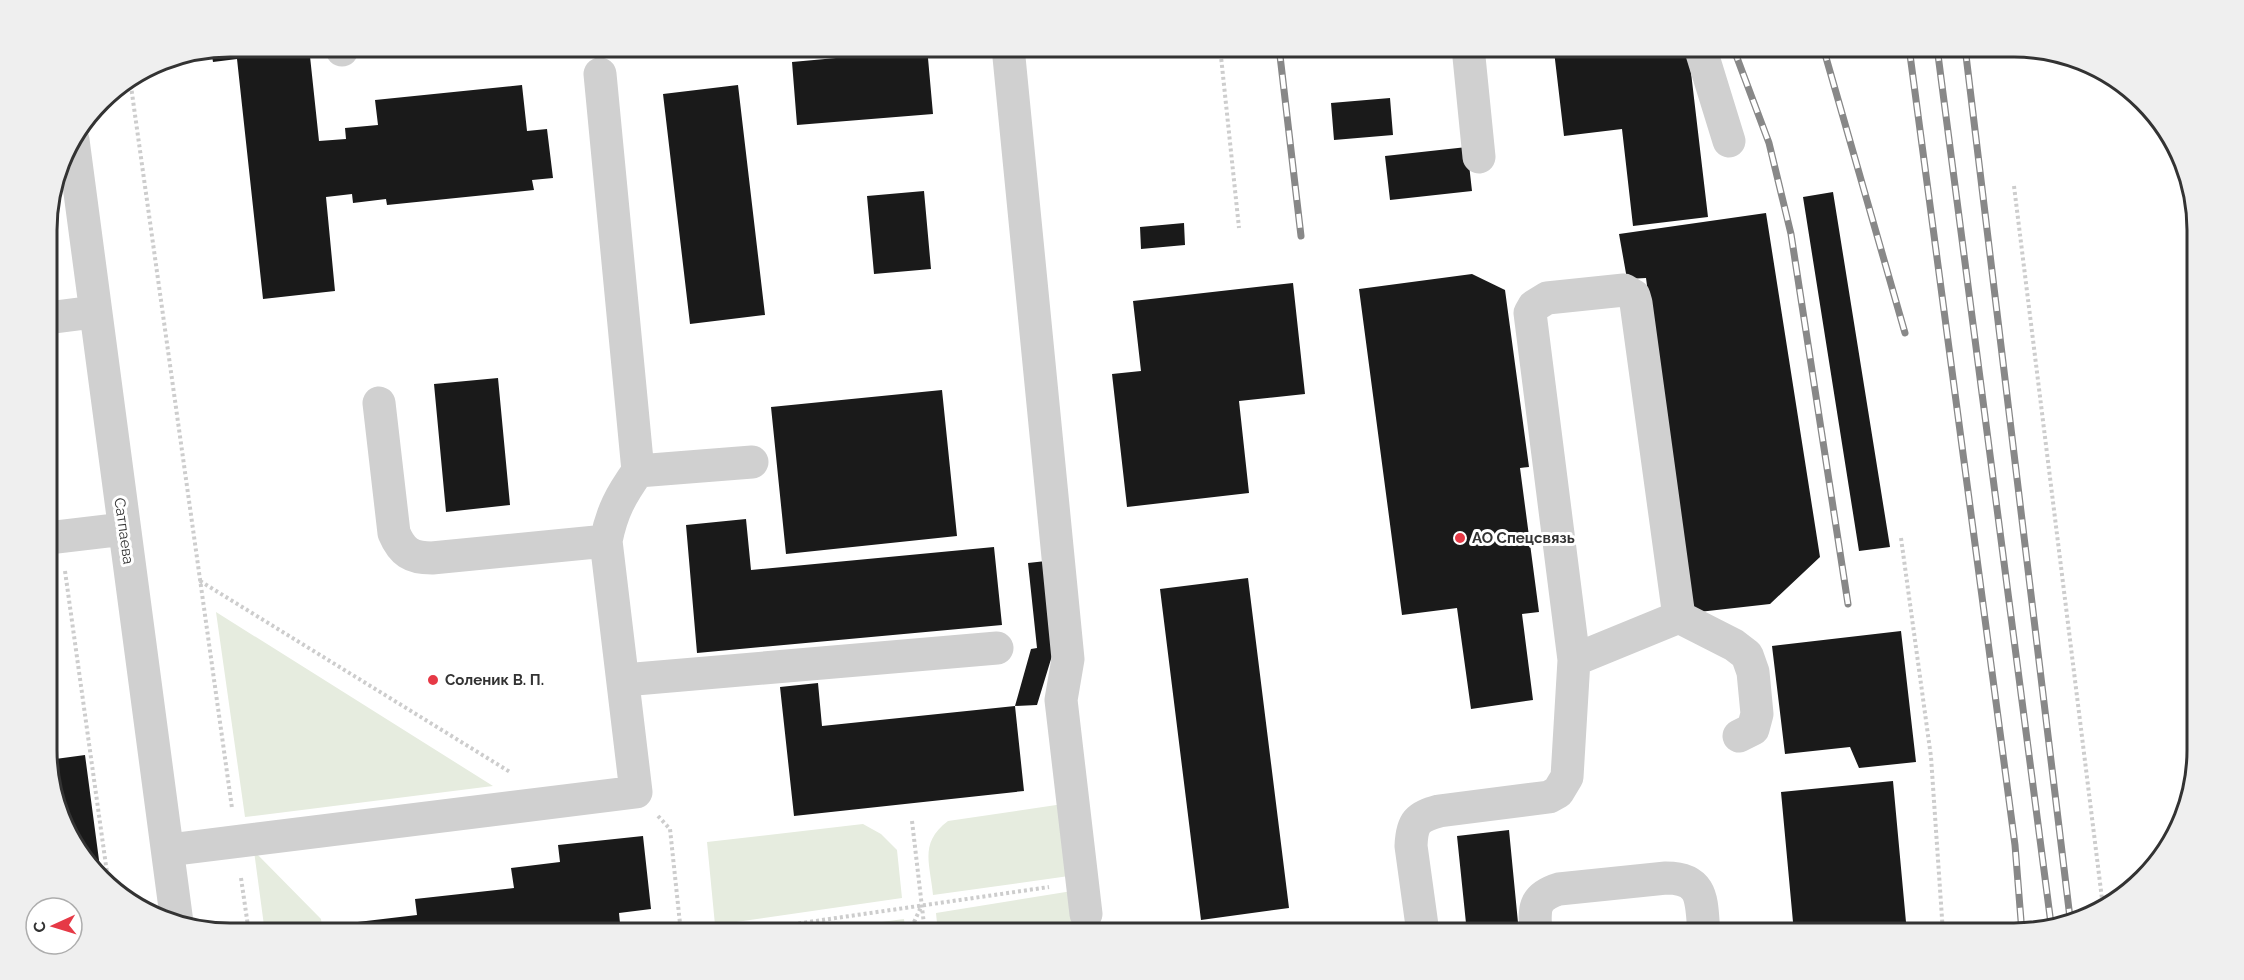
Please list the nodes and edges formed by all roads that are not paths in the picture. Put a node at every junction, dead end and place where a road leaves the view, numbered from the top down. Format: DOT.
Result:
graph roads {
  1 [pos="1009,57"];
  2 [pos="1469,57"];
  3 [pos="1703,57"];
  4 [pos="600,74"];
  5 [pos="1729,141"];
  6 [pos="75,155"];
  7 [pos="1479,157"];
  8 [pos="94,312"];
  9 [pos="57,317"];
  10 [pos="379,403"];
  11 [pos="752,462"];
  12 [pos="638,471"];
  13 [pos="124,529"];
  14 [pos="57,537"];
  15 [pos="606,541"];
  16 [pos="1679,616"];
  17 [pos="997,648"];
  18 [pos="1574,660"];
  19 [pos="624,680"];
  20 [pos="1739,736"];
  21 [pos="169,850"];
  22 [pos="176,914"];
  23 [pos="1086,914"];
  24 [pos="1422,923"];
  25 [pos="1536,923"];
  26 [pos="1703,923"];
  1 -- 23 [label="street"];
  2 -- 7 [label="street"];
  3 -- 5 [label="street"];
  4 -- 12 [label="street"];
  6 -- 8 [label="street, Сатпаева"];
  8 -- 9 [label="street"];
  8 -- 13 [label="street, Сатпаева"];
  10 -- 15 [label="street"];
  11 -- 12 [label="street"];
  12 -- 15 [label="street"];
  13 -- 14 [label="street"];
  13 -- 21 [label="street, Сатпаева"];
  15 -- 19 [label="street"];
  16 -- 18 [label="street"];
  16 -- 18 [label="street"];
  16 -- 20 [label="street"];
  17 -- 19 [label="street"];
  18 -- 24 [label="street"];
  19 -- 21 [label="street"];
  21 -- 22 [label="street, Сатпаева"];
  25 -- 26 [label="street"];
}
